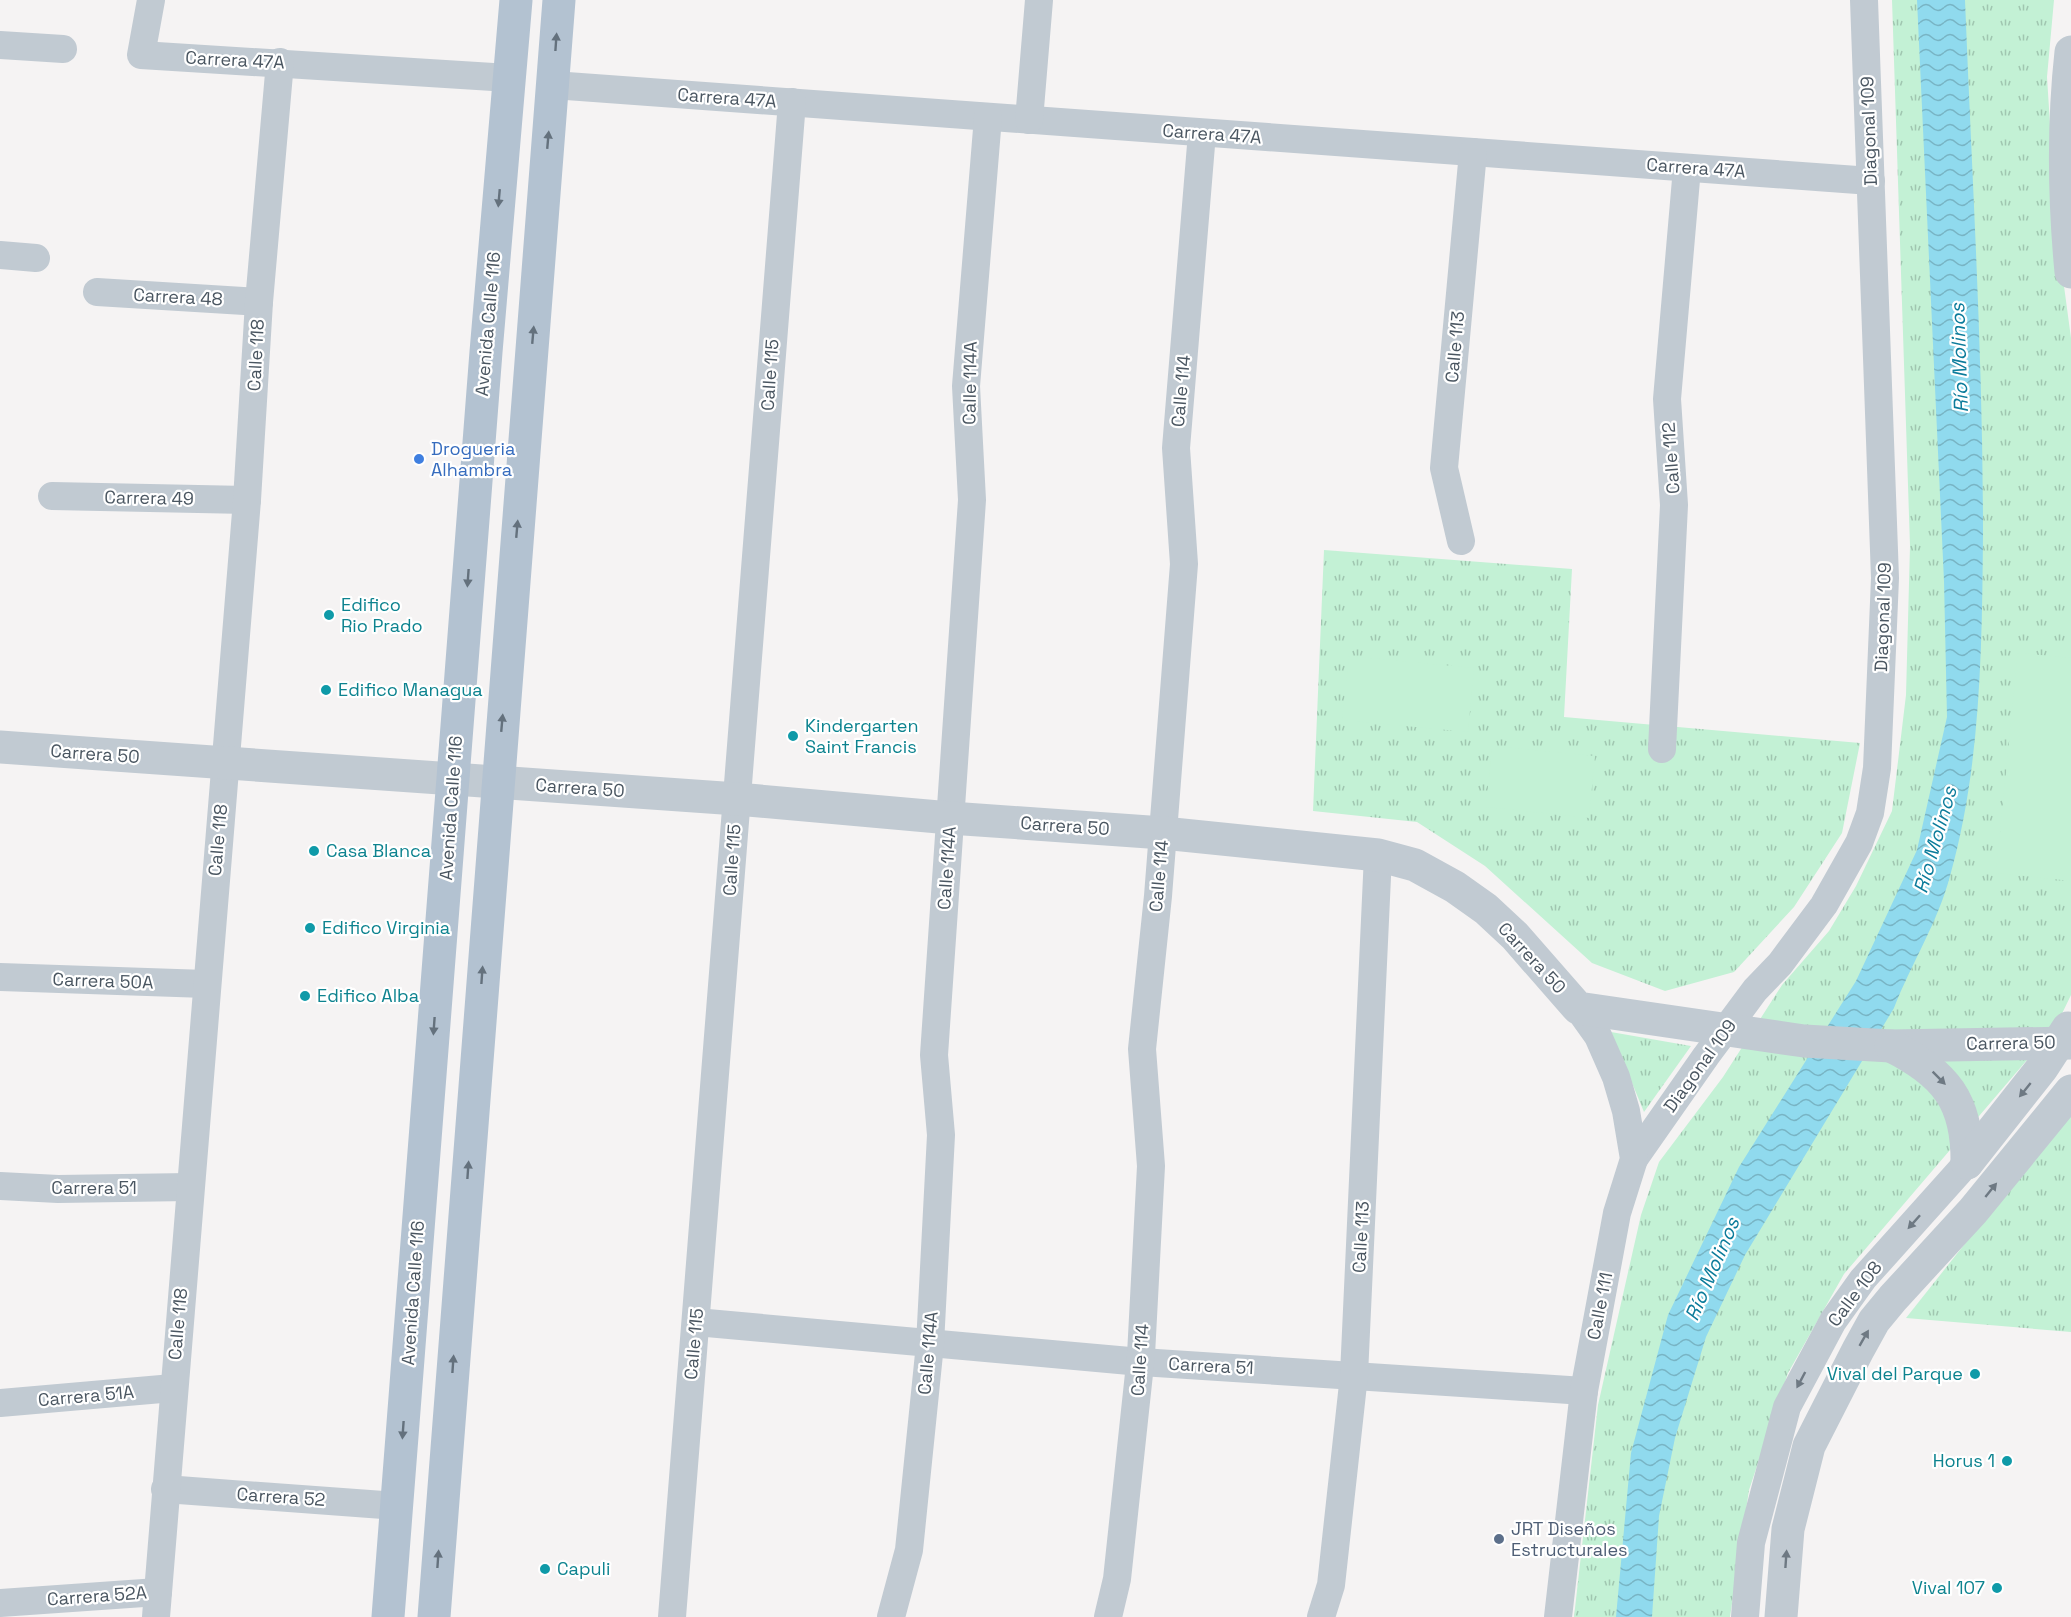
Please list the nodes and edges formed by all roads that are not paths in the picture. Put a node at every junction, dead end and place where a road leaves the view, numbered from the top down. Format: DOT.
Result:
graph roads {
  1 [pos="151,0"];
  2 [pos="516,0"];
  3 [pos="559,0"];
  4 [pos="1039,0"];
  5 [pos="1864,0"];
  6 [pos="0,45"];
  7 [pos="63,49"];
  8 [pos="2071,57"];
  9 [pos="280,62"];
  10 [pos="509,78"];
  11 [pos="553,85"];
  12 [pos="792,102"];
  13 [pos="988,117"];
  14 [pos="1029,120"];
  15 [pos="1202,133"];
  16 [pos="1473,152"];
  17 [pos="1687,168"];
  18 [pos="1871,181"];
  19 [pos="0,255"];
  20 [pos="36,258"];
  21 [pos="2071,272"];
  22 [pos="97,292"];
  23 [pos="259,302"];
  24 [pos="52,496"];
  25 [pos="247,500"];
  26 [pos="1461,541"];
  27 [pos="0,747"];
  28 [pos="1662,749"];
  29 [pos="225,763"];
  30 [pos="453,779"];
  31 [pos="497,782"];
  32 [pos="737,799"];
  33 [pos="950,818"];
  34 [pos="1163,833"];
  35 [pos="1378,855"];
  36 [pos="0,977"];
  37 [pos="206,984"];
  38 [pos="1578,1008"];
  39 [pos="1726,1029"];
  40 [pos="2067,1036"];
  41 [pos="1884,1045"];
  42 [pos="2071,1091"];
  43 [pos="1634,1159"];
  44 [pos="1967,1163"];
  45 [pos="0,1186"];
  46 [pos="189,1187"];
  47 [pos="696,1322"];
  48 [pos="930,1344"];
  49 [pos="1141,1362"];
  50 [pos="1354,1375"];
  51 [pos="173,1388"];
  52 [pos="1584,1391"];
  53 [pos="0,1404"];
  54 [pos="165,1489"];
  55 [pos="397,1506"];
  56 [pos="0,1603"];
  57 [pos="157,1605"];
  58 [pos="388,1617"];
  59 [pos="434,1617"];
  60 [pos="672,1617"];
  61 [pos="891,1617"];
  62 [pos="1108,1617"];
  63 [pos="1321,1617"];
  64 [pos="1558,1617"];
  65 [pos="1745,1617"];
  66 [pos="1782,1617"];
  1 -- 9 [label="street, Carrera 47A"];
  2 -- 10 [label="main road, Avenida Calle 116"];
  11 -- 3 [label="main road, one-way"];
  4 -- 14 [label="street"];
  5 -- 18 [label="street, Diagonal 109"];
  6 -- 7 [label="street"];
  8 -- 21 [label="street"];
  9 -- 10 [label="street, Carrera 47A"];
  9 -- 23 [label="street, Calle 118"];
  10 -- 30 [label="main road, Avenida Calle 116, one-way"];
  11 -- 12 [label="street, Carrera 47A"];
  31 -- 11 [label="main road, one-way"];
  12 -- 13 [label="street, Carrera 47A"];
  12 -- 32 [label="street, Calle 115"];
  13 -- 14 [label="street, Carrera 47A"];
  13 -- 33 [label="street, Calle 114A"];
  14 -- 15 [label="street, Carrera 47A"];
  15 -- 16 [label="street, Carrera 47A"];
  15 -- 34 [label="street, Calle 114"];
  16 -- 17 [label="street, Carrera 47A"];
  16 -- 26 [label="street, Calle 113"];
  17 -- 18 [label="street, Carrera 47A"];
  17 -- 28 [label="street, Calle 112"];
  18 -- 39 [label="street, Diagonal 109"];
  19 -- 20 [label="street"];
  22 -- 23 [label="street, Carrera 48"];
  23 -- 25 [label="street, Calle 118"];
  24 -- 25 [label="street, Carrera 49"];
  25 -- 29 [label="street, Calle 118"];
  27 -- 29 [label="street, Carrera 50"];
  29 -- 30 [label="street, Carrera 50"];
  29 -- 37 [label="street, Calle 118"];
  30 -- 31 [label="street, Carrera 50"];
  30 -- 55 [label="main road, Avenida Calle 116, one-way"];
  31 -- 32 [label="street, Carrera 50"];
  59 -- 31 [label="main road, one-way"];
  32 -- 33 [label="street, Carrera 50"];
  32 -- 47 [label="street, Calle 115"];
  33 -- 34 [label="street, Carrera 50"];
  33 -- 48 [label="street, Calle 114A"];
  34 -- 35 [label="street, Carrera 50"];
  34 -- 49 [label="street, Calle 114"];
  35 -- 38 [label="street, Carrera 50"];
  35 -- 50 [label="street, Calle 113"];
  36 -- 37 [label="street, Carrera 50A"];
  37 -- 46 [label="street, Calle 118"];
  38 -- 39 [label="street, Carrera 50"];
  38 -- 43 [label="street, Calle 111"];
  39 -- 41 [label="street, Carrera 50"];
  39 -- 43 [label="street, Diagonal 109"];
  40 -- 41 [label="street, Carrera 50"];
  40 -- 44 [label="street, Calle 108, one-way"];
  41 -- 44 [label="street, one-way"];
  66 -- 42 [label="street, Calle 108, one-way"];
  43 -- 52 [label="street, Calle 111"];
  44 -- 65 [label="street, Calle 108, one-way"];
  45 -- 46 [label="street, Carrera 51"];
  46 -- 51 [label="street, Calle 118"];
  47 -- 48 [label="street, Carrera 51"];
  47 -- 60 [label="street, Calle 115"];
  48 -- 49 [label="street, Carrera 51"];
  48 -- 61 [label="street, Calle 114A"];
  49 -- 50 [label="street, Carrera 51"];
  49 -- 62 [label="street, Calle 114"];
  50 -- 52 [label="street, Carrera 51"];
  50 -- 63 [label="street, Calle 113"];
  51 -- 53 [label="street, Carrera 51A"];
  51 -- 54 [label="street, Calle 118"];
  52 -- 64 [label="street, Calle 111"];
  54 -- 55 [label="street, Carrera 52"];
  54 -- 57 [label="street, Calle 118"];
  55 -- 58 [label="main road, Avenida Calle 116"];
  56 -- 57 [label="street, Carrera 52A"];
}
